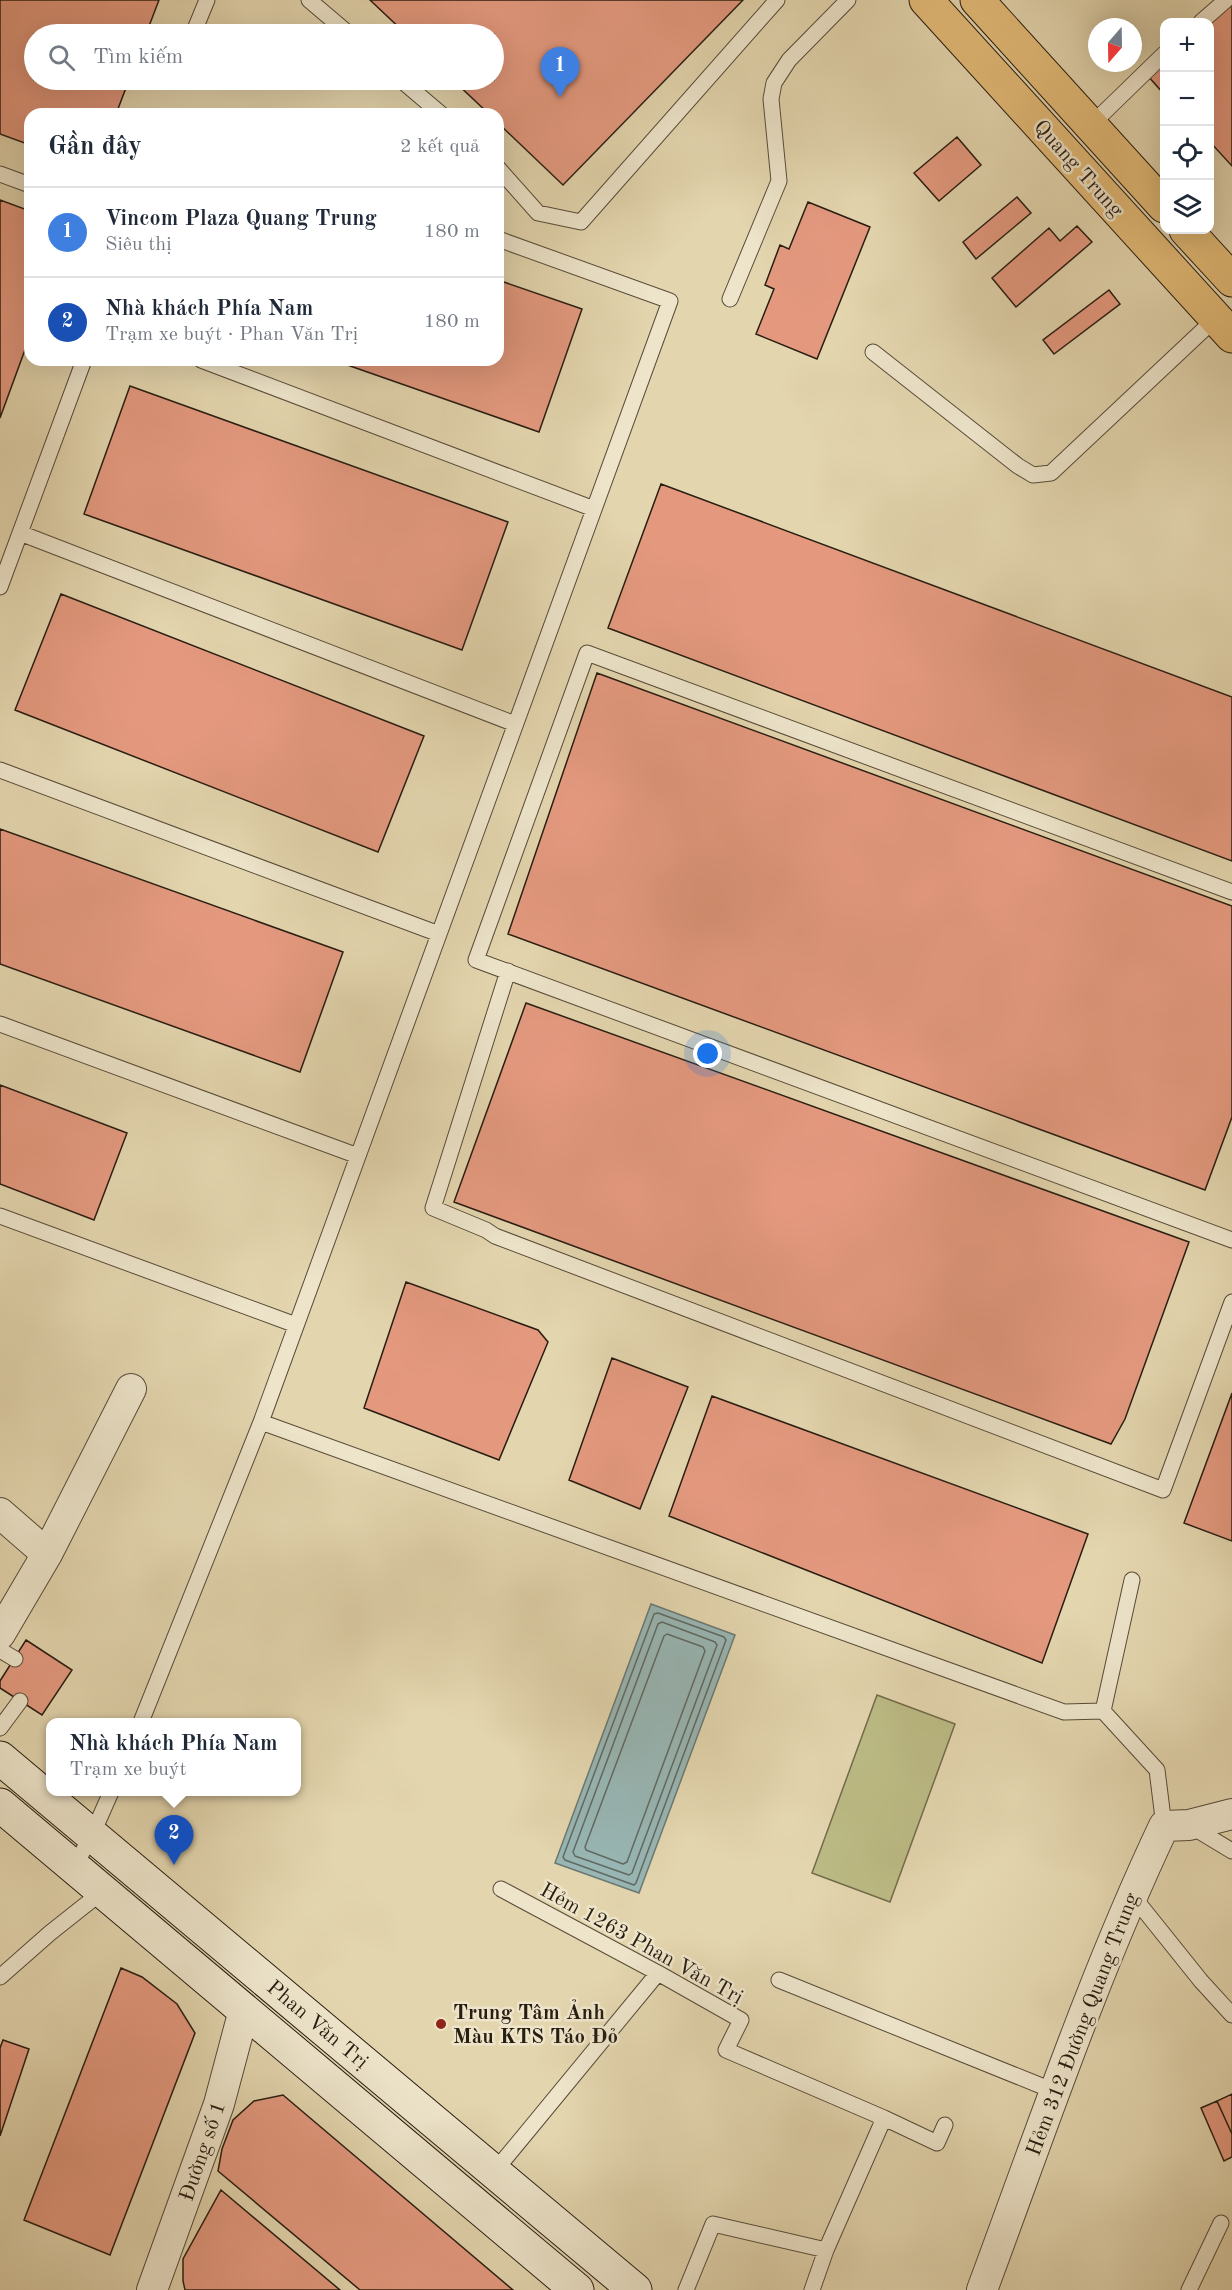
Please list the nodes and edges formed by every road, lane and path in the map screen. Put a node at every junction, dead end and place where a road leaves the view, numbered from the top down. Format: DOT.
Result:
graph roads {
  1 [pos="207,0"];
  2 [pos="309,0"];
  3 [pos="777,0"];
  4 [pos="848,0"];
  5 [pos="926,0"];
  6 [pos="977,0"];
  7 [pos="1226,0"];
  8 [pos="1206,18"];
  9 [pos="197,24"];
  10 [pos="337,24"];
  11 [pos="1160,58"];
  12 [pos="413,90"];
  13 [pos="434,108"];
  14 [pos="1090,125"];
  15 [pos="0,174"];
  16 [pos="504,175"];
  17 [pos="24,183"];
  18 [pos="1160,202"];
  19 [pos="1191,234"];
  20 [pos="504,240"];
  21 [pos="1227,265"];
  22 [pos="730,299"];
  23 [pos="1224,327"];
  24 [pos="873,352"];
  25 [pos="82,366"];
  26 [pos="217,366"];
  27 [pos="594,508"];
  28 [pos="20,533"];
  29 [pos="0,587"];
  30 [pos="515,724"];
  31 [pos="0,770"];
  32 [pos="1232,892"];
  33 [pos="439,934"];
  34 [pos="508,971"];
  35 [pos="0,1024"];
  36 [pos="358,1156"];
  37 [pos="0,1216"];
  38 [pos="1232,1240"];
  39 [pos="1232,1302"];
  40 [pos="296,1325"];
  41 [pos="131,1389"];
  42 [pos="261,1422"];
  43 [pos="0,1513"];
  44 [pos="47,1554"];
  45 [pos="1132,1580"];
  46 [pos="7,1646"];
  47 [pos="0,1650"];
  48 [pos="20,1701"];
  49 [pos="1103,1711"];
  50 [pos="143,1718"];
  51 [pos="0,1728"];
  52 [pos="0,1758"];
  53 [pos="109,1796"];
  54 [pos="0,1805"];
  55 [pos="1232,1814"];
  56 [pos="1177,1826"];
  57 [pos="92,1835"];
  58 [pos="1232,1851"];
  59 [pos="74,1867"];
  60 [pos="501,1889"];
  61 [pos="103,1891"];
  62 [pos="1132,1895"];
  63 [pos="658,1973"];
  64 [pos="0,1977"];
  65 [pos="778,1980"];
  66 [pos="243,2010"];
  67 [pos="1232,2015"];
  68 [pos="1054,2091"];
  69 [pos="884,2118"];
  70 [pos="945,2125"];
  71 [pos="494,2172"];
  72 [pos="1221,2223"];
  73 [pos="826,2250"];
  74 [pos="152,2290"];
  75 [pos="577,2290"];
  76 [pos="635,2290"];
  77 [pos="686,2290"];
  78 [pos="812,2290"];
  79 [pos="984,2290"];
  80 [pos="1189,2290"];
  1 -- 9 [label="lane"];
  2 -- 10 [label="lane"];
  3 -- 16 [label="lane"];
  4 -- 22 [label="lane"];
  5 -- 23 [label="main road, Quang Trung"];
  6 -- 14 [label="main road, Quang Trung"];
  7 -- 8 [label="lane"];
  11 -- 14 [label="lane"];
  12 -- 13 [label="lane"];
  14 -- 18 [label="main road, Quang Trung"];
  15 -- 17 [label="lane"];
  19 -- 21 [label="main road"];
  20 -- 27 [label="lane"];
  23 -- 24 [label="lane"];
  25 -- 28 [label="lane"];
  26 -- 27 [label="lane"];
  27 -- 30 [label="lane"];
  28 -- 29 [label="lane"];
  28 -- 30 [label="lane"];
  30 -- 33 [label="lane"];
  31 -- 33 [label="lane"];
  32 -- 34 [label="lane"];
  33 -- 36 [label="lane"];
  34 -- 38 [label="lane"];
  34 -- 39 [label="lane"];
  35 -- 36 [label="lane"];
  36 -- 40 [label="lane"];
  37 -- 40 [label="lane"];
  40 -- 42 [label="lane"];
  41 -- 44 [label="street"];
  42 -- 49 [label="lane"];
  42 -- 50 [label="lane"];
  43 -- 44 [label="street"];
  44 -- 46 [label="street"];
  45 -- 49 [label="lane"];
  46 -- 47 [label="lane"];
  48 -- 51 [label="lane"];
  49 -- 56 [label="lane"];
  52 -- 57 [label="main road, Phan Văn Trị"];
  53 -- 57 [label="lane"];
  54 -- 59 [label="main road, Phan Văn Trị"];
  55 -- 56 [label="street"];
  56 -- 58 [label="lane"];
  56 -- 62 [label="street, Hẻm 312 Đường Quang Trung"];
  57 -- 59 [label="lane"];
  57 -- 71 [label="main road, Phan Văn Trị"];
  59 -- 61 [label="main road, Phan Văn Trị"];
  60 -- 63 [label="lane, Hẻm 1263 Phan Văn Trị"];
  61 -- 64 [label="lane"];
  61 -- 66 [label="main road, Phan Văn Trị"];
  62 -- 67 [label="lane"];
  62 -- 68 [label="street, Hẻm 312 Đường Quang Trung"];
  63 -- 69 [label="lane, Hẻm 1263 Phan Văn Trị"];
  63 -- 71 [label="lane"];
  65 -- 68 [label="lane"];
  66 -- 74 [label="street, Đường số 1"];
  66 -- 75 [label="main road, Phan Văn Trị"];
  68 -- 79 [label="street, Hẻm 312 Đường Quang Trung"];
  69 -- 70 [label="lane, Hẻm 1263 Phan Văn Trị"];
  69 -- 73 [label="lane"];
  71 -- 76 [label="main road, Phan Văn Trị"];
  72 -- 80 [label="lane"];
  73 -- 77 [label="lane"];
  73 -- 78 [label="lane"];
}
